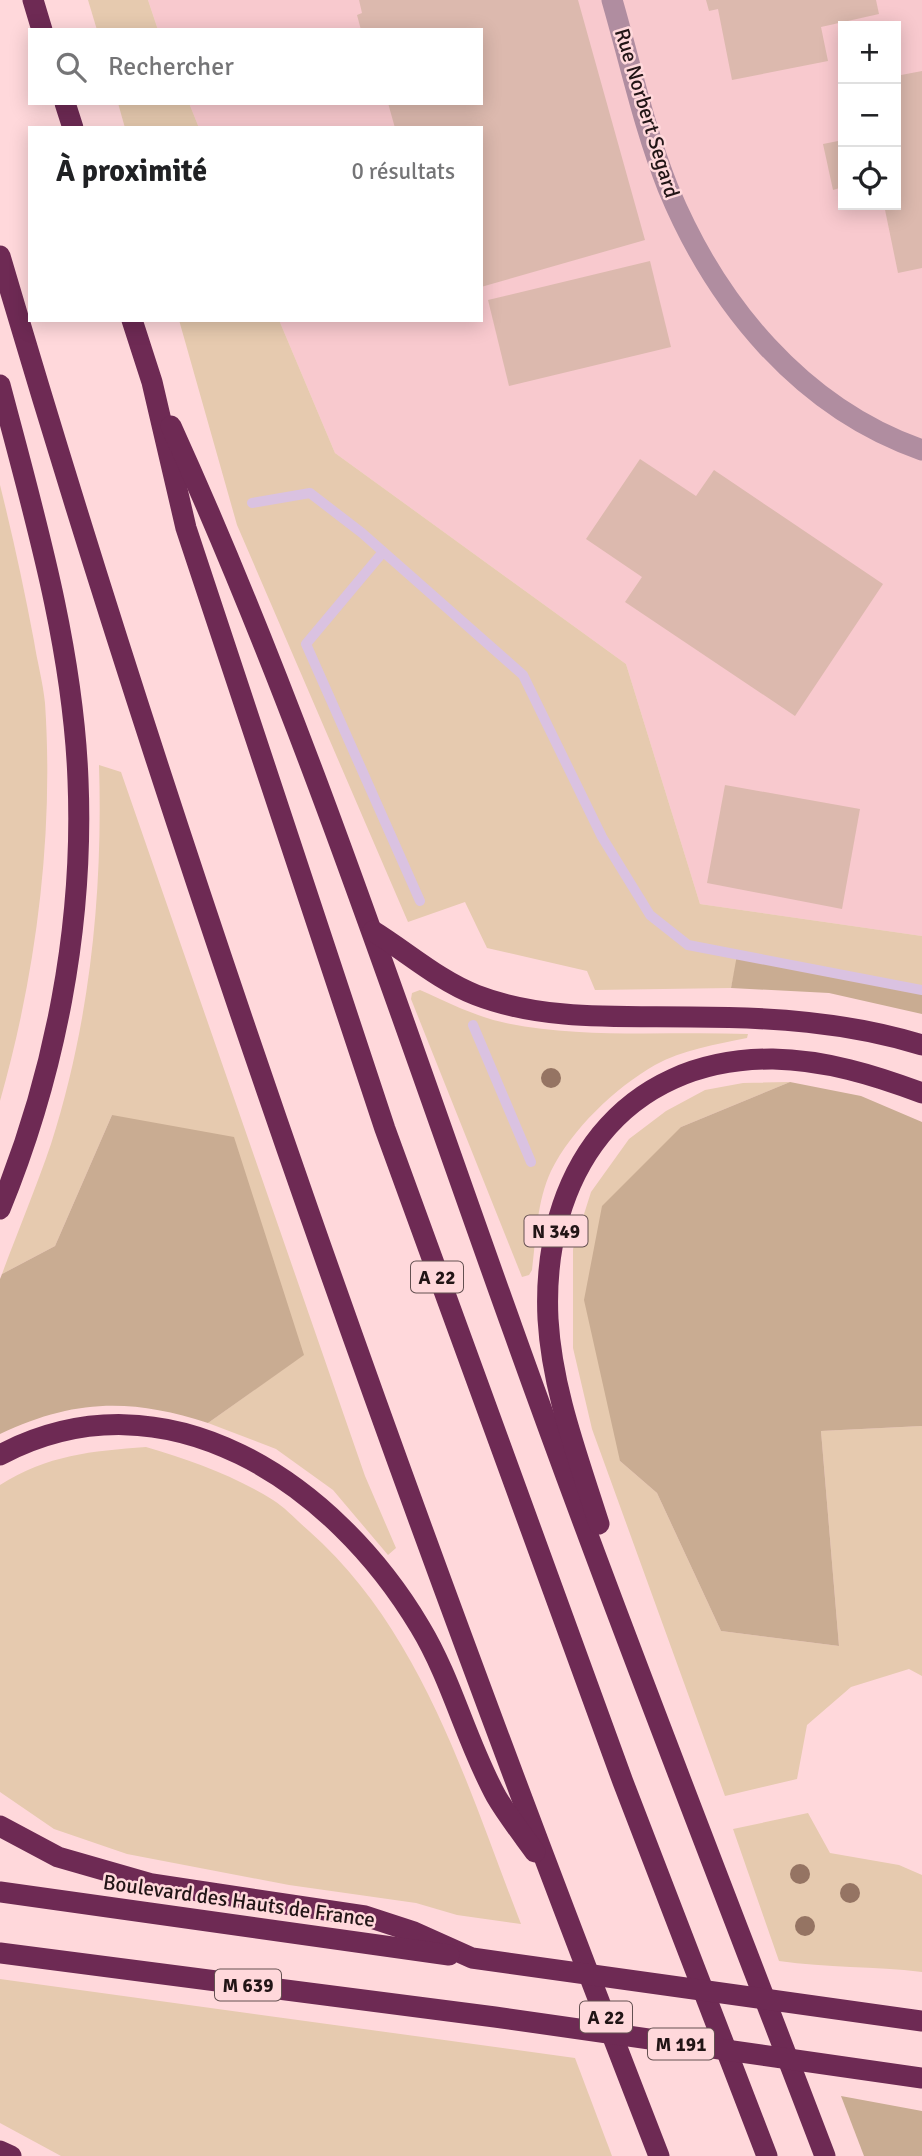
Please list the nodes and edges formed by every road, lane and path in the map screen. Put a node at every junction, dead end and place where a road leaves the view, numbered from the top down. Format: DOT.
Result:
graph roads {
  1 [pos="33,0"];
  2 [pos="612,0"];
  3 [pos="41,28"];
  4 [pos="66,105"];
  5 [pos="72,126"];
  6 [pos="0,256"];
  7 [pos="133,322"];
  8 [pos="152,382"];
  9 [pos="0,386"];
  10 [pos="922,450"];
  11 [pos="373,931"];
  12 [pos="922,1045"];
  13 [pos="922,1093"];
  14 [pos="0,1209"];
  15 [pos="0,1455"];
  16 [pos="641,1674"];
  17 [pos="0,1826"];
  18 [pos="553,1878"];
  19 [pos="0,1892"];
  20 [pos="0,1953"];
  21 [pos="472,1958"];
  22 [pos="843,2009"];
  23 [pos="922,2010"];
  24 [pos="495,2017"];
  25 [pos="922,2021"];
  26 [pos="866,2070"];
  27 [pos="922,2078"];
  28 [pos="922,2084"];
  29 [pos="0,2151"];
  30 [pos="11,2156"];
  31 [pos="659,2156"];
  32 [pos="767,2156"];
  33 [pos="825,2156"];
  1 -- 3 [label="highway"];
  2 -- 10 [label="street, Rue Norbert Segard"];
  4 -- 5 [label="highway"];
  6 -- 18 [label="highway, A 22"];
  7 -- 8 [label="highway, A 22"];
  8 -- 11 [label="highway"];
  8 -- 32 [label="highway, A 22"];
  9 -- 14 [label="highway"];
  11 -- 12 [label="highway"];
  11 -- 16 [label="highway"];
  13 -- 16 [label="highway, N 349"];
  15 -- 18 [label="highway"];
  16 -- 33 [label="highway"];
  17 -- 21 [label="highway"];
  18 -- 31 [label="highway, A 22"];
  19 -- 21 [label="highway, Boulevard des Hauts de France"];
  20 -- 24 [label="highway, M 639"];
  21 -- 22 [label="highway, Boulevard des Hauts de France"];
  22 -- 23 [label="highway"];
  22 -- 25 [label="highway"];
  24 -- 26 [label="highway, M 191"];
  26 -- 27 [label="highway, M 191"];
  26 -- 28 [label="highway"];
  29 -- 30 [label="highway"];
}
